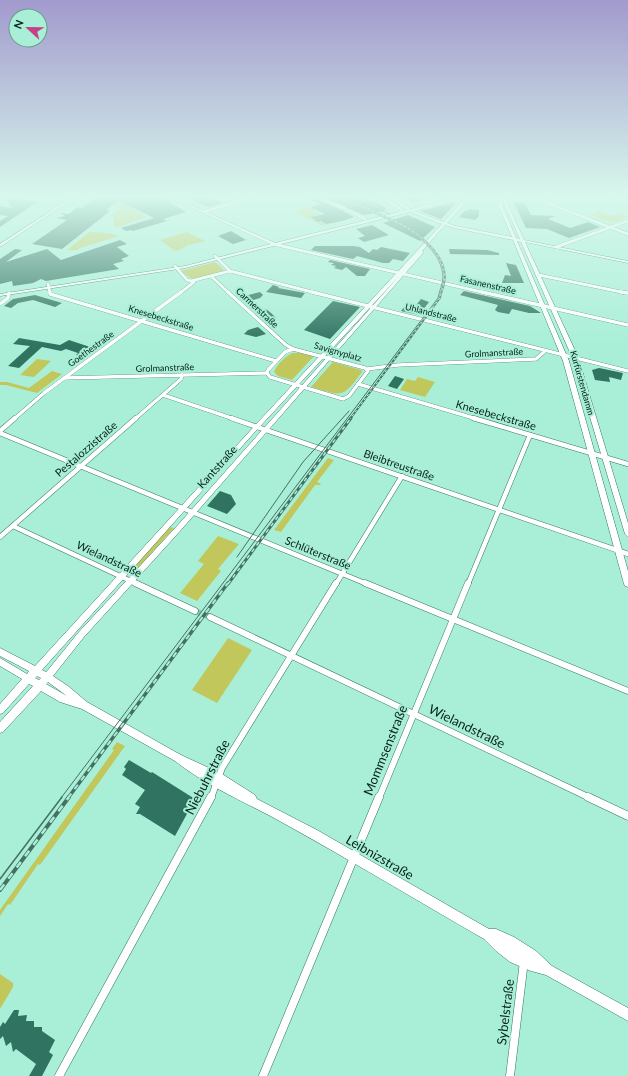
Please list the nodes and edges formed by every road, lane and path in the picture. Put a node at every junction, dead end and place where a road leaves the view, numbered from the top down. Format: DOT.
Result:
graph roads {
  1 [pos="260,245"];
  2 [pos="268,245"];
  3 [pos="278,245"];
  4 [pos="424,245"];
  5 [pos="427,245"];
  6 [pos="516,245"];
  7 [pos="525,245"];
  8 [pos="542,245"];
  9 [pos="544,245"];
  10 [pos="566,246"];
  11 [pos="581,252"];
  12 [pos="216,257"];
  13 [pos="628,262"];
  14 [pos="175,267"];
  15 [pos="230,271"];
  16 [pos="397,273"];
  17 [pos="404,274"];
  18 [pos="539,275"];
  19 [pos="212,277"];
  20 [pos="194,282"];
  21 [pos="48,286"];
  22 [pos="0,290"];
  23 [pos="9,293"];
  24 [pos="628,293"];
  25 [pos="0,295"];
  26 [pos="0,304"];
  27 [pos="368,306"];
  28 [pos="543,306"];
  29 [pos="374,307"];
  30 [pos="554,308"];
  31 [pos="143,321"];
  32 [pos="628,325"];
  33 [pos="293,349"];
  34 [pos="545,351"];
  35 [pos="564,355"];
  36 [pos="322,356"];
  37 [pos="329,358"];
  38 [pos="575,358"];
  39 [pos="276,361"];
  40 [pos="367,369"];
  41 [pos="628,371"];
  42 [pos="267,373"];
  43 [pos="182,375"];
  44 [pos="64,378"];
  45 [pos="358,384"];
  46 [pos="295,385"];
  47 [pos="303,388"];
  48 [pos="162,395"];
  49 [pos="256,427"];
  50 [pos="265,430"];
  51 [pos="0,432"];
  52 [pos="530,435"];
  53 [pos="592,454"];
  54 [pos="606,458"];
  55 [pos="628,464"];
  56 [pos="81,467"];
  57 [pos="402,476"];
  58 [pos="183,508"];
  59 [pos="499,510"];
  60 [pos="193,512"];
  61 [pos="13,526"];
  62 [pos="628,534"];
  63 [pos="0,537"];
  64 [pos="618,550"];
  65 [pos="628,554"];
  66 [pos="342,573"];
  67 [pos="120,576"];
  68 [pos="131,581"];
  69 [pos="628,584"];
  70 [pos="195,611"];
  71 [pos="210,618"];
  72 [pos="454,619"];
  73 [pos="0,652"];
  74 [pos="291,656"];
  75 [pos="0,662"];
  76 [pos="35,671"];
  77 [pos="47,677"];
  78 [pos="28,679"];
  79 [pos="39,686"];
  80 [pos="628,691"];
  81 [pos="84,705"];
  82 [pos="0,710"];
  83 [pos="413,714"];
  84 [pos="0,729"];
  85 [pos="218,781"];
  86 [pos="628,816"];
  87 [pos="354,859"];
  88 [pos="524,956"];
  89 [pos="628,1015"];
  90 [pos="59,1076"];
  91 [pos="263,1076"];
  92 [pos="510,1076"];
  1 -- 12 [label="main road"];
  2 -- 12 [label="main road"];
  3 -- 16 [label="street, Fasanenstraße"];
  4 -- 16 [label="main road, Kantstraße"];
  5 -- 17 [label="main road, Kantstraße"];
  6 -- 28 [label="main road, Kurfürstendamm"];
  7 -- 18 [label="main road, Kurfürstendamm"];
  8 -- 11 [label="main road"];
  9 -- 10 [label="main road"];
  10 -- 11 [label="main road"];
  11 -- 13 [label="main road"];
  12 -- 14 [label="main road"];
  12 -- 15 [label="street"];
  14 -- 20 [label="street"];
  14 -- 21 [label="main road"];
  15 -- 19 [label="street"];
  15 -- 27 [label="street, Uhlandstraße"];
  16 -- 17 [label="street, Fasanenstraße"];
  16 -- 27 [label="main road, Kantstraße"];
  17 -- 28 [label="street, Fasanenstraße"];
  17 -- 29 [label="main road, Kantstraße"];
  18 -- 24 [label="street"];
  18 -- 30 [label="main road, Kurfürstendamm"];
  19 -- 20 [label="street"];
  19 -- 33 [label="street, Carmerstraße"];
  20 -- 31 [label="street, Goethestraße"];
  21 -- 22 [label="main road"];
  21 -- 23 [label="main road"];
  21 -- 31 [label="street, Knesebeckstraße"];
  23 -- 25 [label="main road"];
  23 -- 26 [label="street"];
  27 -- 29 [label="street, Uhlandstraße"];
  27 -- 36 [label="main road, Kantstraße"];
  28 -- 30 [label="street, Fasanenstraße"];
  28 -- 35 [label="main road, Kurfürstendamm"];
  29 -- 34 [label="street, Uhlandstraße"];
  29 -- 37 [label="main road, Kantstraße"];
  30 -- 32 [label="street, Fasanenstraße"];
  30 -- 38 [label="main road, Kurfürstendamm"];
  31 -- 39 [label="street, Knesebeckstraße"];
  31 -- 44 [label="street, Goethestraße"];
  33 -- 36 [label="street, Savignyplatz"];
  33 -- 39 [label="street"];
  34 -- 35 [label="street, Uhlandstraße"];
  34 -- 40 [label="street, Grolmanstraße"];
  35 -- 38 [label="street, Uhlandstraße"];
  35 -- 53 [label="main road, Kurfürstendamm"];
  36 -- 37 [label="street, Savignyplatz"];
  36 -- 46 [label="main road, Kantstraße"];
  37 -- 40 [label="street, Savignyplatz"];
  37 -- 47 [label="main road, Kantstraße"];
  38 -- 41 [label="street, Uhlandstraße"];
  38 -- 54 [label="main road, Kurfürstendamm"];
  39 -- 42 [label="street"];
  40 -- 45 [label="street, Savignyplatz"];
  42 -- 43 [label="street, Grolmanstraße"];
  42 -- 46 [label="street, Savignyplatz"];
  43 -- 44 [label="street, Grolmanstraße"];
  43 -- 48 [label="street, Pestalozzistraße"];
  44 -- 51 [label="street, Goethestraße"];
  45 -- 47 [label="street, Savignyplatz"];
  45 -- 52 [label="street, Knesebeckstraße"];
  46 -- 47 [label="street, Savignyplatz"];
  46 -- 49 [label="main road, Kantstraße"];
  47 -- 50 [label="main road, Kantstraße"];
  48 -- 49 [label="street, Bleibtreustraße"];
  48 -- 56 [label="street, Pestalozzistraße"];
  49 -- 50 [label="street, Bleibtreustraße"];
  49 -- 58 [label="main road, Kantstraße"];
  50 -- 57 [label="street, Bleibtreustraße"];
  50 -- 60 [label="main road, Kantstraße"];
  51 -- 56 [label="street, Schlüterstraße"];
  52 -- 53 [label="street, Knesebeckstraße"];
  52 -- 59 [label="street, Mommsenstraße"];
  53 -- 54 [label="street, Knesebeckstraße"];
  53 -- 64 [label="main road, Kurfürstendamm"];
  54 -- 55 [label="street, Knesebeckstraße"];
  54 -- 62 [label="main road, Kurfürstendamm"];
  56 -- 58 [label="street, Schlüterstraße"];
  56 -- 61 [label="street, Pestalozzistraße"];
  57 -- 59 [label="street, Bleibtreustraße"];
  57 -- 66 [label="street, Niebuhrstraße"];
  58 -- 60 [label="street, Schlüterstraße"];
  58 -- 67 [label="main road, Kantstraße"];
  59 -- 64 [label="street, Bleibtreustraße"];
  59 -- 72 [label="street, Mommsenstraße"];
  60 -- 66 [label="street, Schlüterstraße"];
  60 -- 68 [label="main road, Kantstraße"];
  61 -- 63 [label="street, Pestalozzistraße"];
  61 -- 67 [label="street, Wielandstraße"];
  64 -- 65 [label="street, Bleibtreustraße"];
  64 -- 69 [label="main road, Kurfürstendamm"];
  66 -- 72 [label="street, Schlüterstraße"];
  66 -- 74 [label="street, Niebuhrstraße"];
  67 -- 68 [label="street, Wielandstraße"];
  67 -- 76 [label="main road, Kantstraße"];
  68 -- 70 [label="street, Wielandstraße"];
  68 -- 77 [label="main road, Kantstraße"];
  71 -- 74 [label="street, Wielandstraße"];
  72 -- 80 [label="street, Schlüterstraße"];
  72 -- 83 [label="street, Mommsenstraße"];
  73 -- 76 [label="main road, Leibnizstraße"];
  74 -- 83 [label="street, Wielandstraße"];
  74 -- 85 [label="street, Niebuhrstraße"];
  75 -- 78 [label="main road, Leibnizstraße"];
  76 -- 77 [label="main road, Leibnizstraße"];
  76 -- 78 [label="main road, Kantstraße"];
  77 -- 79 [label="main road, Kantstraße"];
  77 -- 81 [label="main road, Leibnizstraße"];
  78 -- 79 [label="main road, Leibnizstraße"];
  78 -- 82 [label="main road, Kantstraße"];
  79 -- 81 [label="main road, Leibnizstraße"];
  79 -- 84 [label="main road, Kantstraße"];
  81 -- 85 [label="main road, Leibnizstraße"];
  83 -- 86 [label="street, Wielandstraße"];
  83 -- 87 [label="street, Mommsenstraße"];
  85 -- 87 [label="main road, Leibnizstraße"];
  85 -- 90 [label="street, Niebuhrstraße"];
  87 -- 88 [label="main road, Leibnizstraße"];
  87 -- 91 [label="street, Mommsenstraße"];
  88 -- 89 [label="main road, Leibnizstraße"];
  88 -- 92 [label="street, Sybelstraße"];
}
